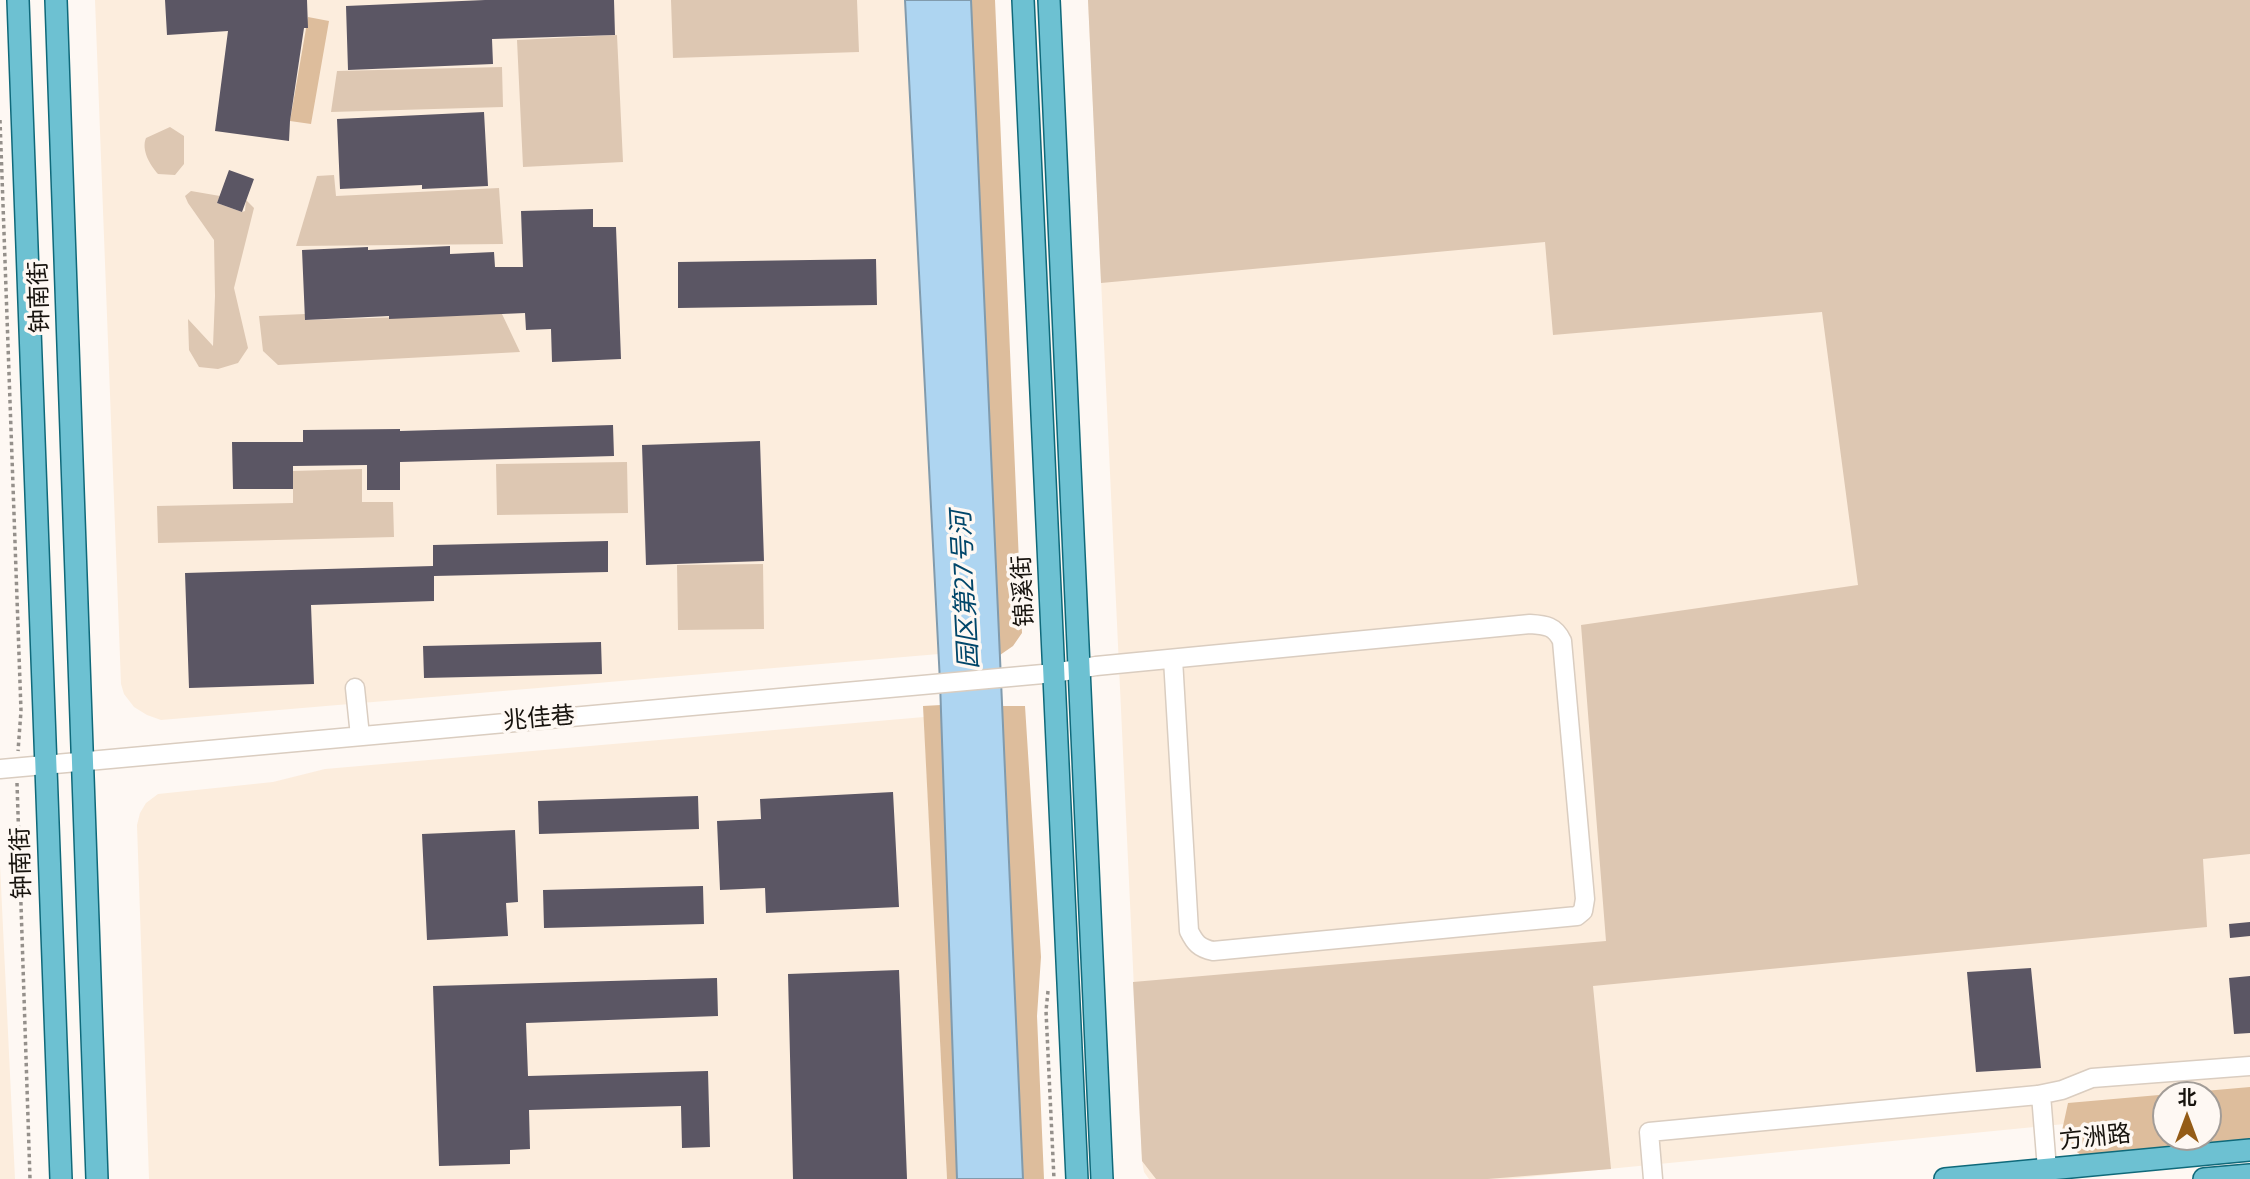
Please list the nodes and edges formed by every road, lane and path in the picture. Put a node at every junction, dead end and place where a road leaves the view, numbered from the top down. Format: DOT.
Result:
graph roads {
  1 [pos="18,0"];
  2 [pos="56,0"];
  3 [pos="1023,0"];
  4 [pos="1049,0"];
  5 [pos="0,120"];
  6 [pos="1173,659"];
  7 [pos="1079,670"];
  8 [pos="1054,673"];
  9 [pos="355,688"];
  10 [pos="360,736"];
  11 [pos="82,762"];
  12 [pos="45,765"];
  13 [pos="9,768"];
  14 [pos="2250,1066"];
  15 [pos="2041,1095"];
  16 [pos="2250,1150"];
  17 [pos="2047,1169"];
  18 [pos="2250,1175"];
  19 [pos="30,1179"];
  20 [pos="61,1179"];
  21 [pos="97,1179"];
  22 [pos="1077,1179"];
  23 [pos="1102,1179"];
  24 [pos="1653,1179"];
  25 [pos="1945,1179"];
  26 [pos="2204,1179"];
  1 -- 12 [label="main road, 钟南街"];
  2 -- 11 [label="main road, 钟南街"];
  3 -- 8 [label="main road, 锦溪街"];
  4 -- 7 [label="main road, 锦溪街"];
  5 -- 13 [label="path"];
  6 -- 6 [label="street, 兆佳巷"];
  6 -- 7 [label="street, 兆佳巷"];
  7 -- 8 [label="street, 兆佳巷"];
  7 -- 23 [label="main road, 锦溪街"];
  8 -- 10 [label="street, 兆佳巷"];
  8 -- 22 [label="main road, 锦溪街"];
  9 -- 10 [label="street"];
  10 -- 11 [label="street, 兆佳巷"];
  11 -- 12 [label="street, 兆佳巷"];
  11 -- 21 [label="main road, 钟南街"];
  12 -- 13 [label="street, 兆佳巷"];
  12 -- 20 [label="main road, 钟南街"];
  13 -- 19 [label="path"];
  14 -- 15 [label="street"];
  15 -- 17 [label="street"];
  15 -- 24 [label="street"];
  16 -- 17 [label="main road, 方洲路"];
  17 -- 25 [label="main road, 方洲路"];
  18 -- 26 [label="main road"];
}
